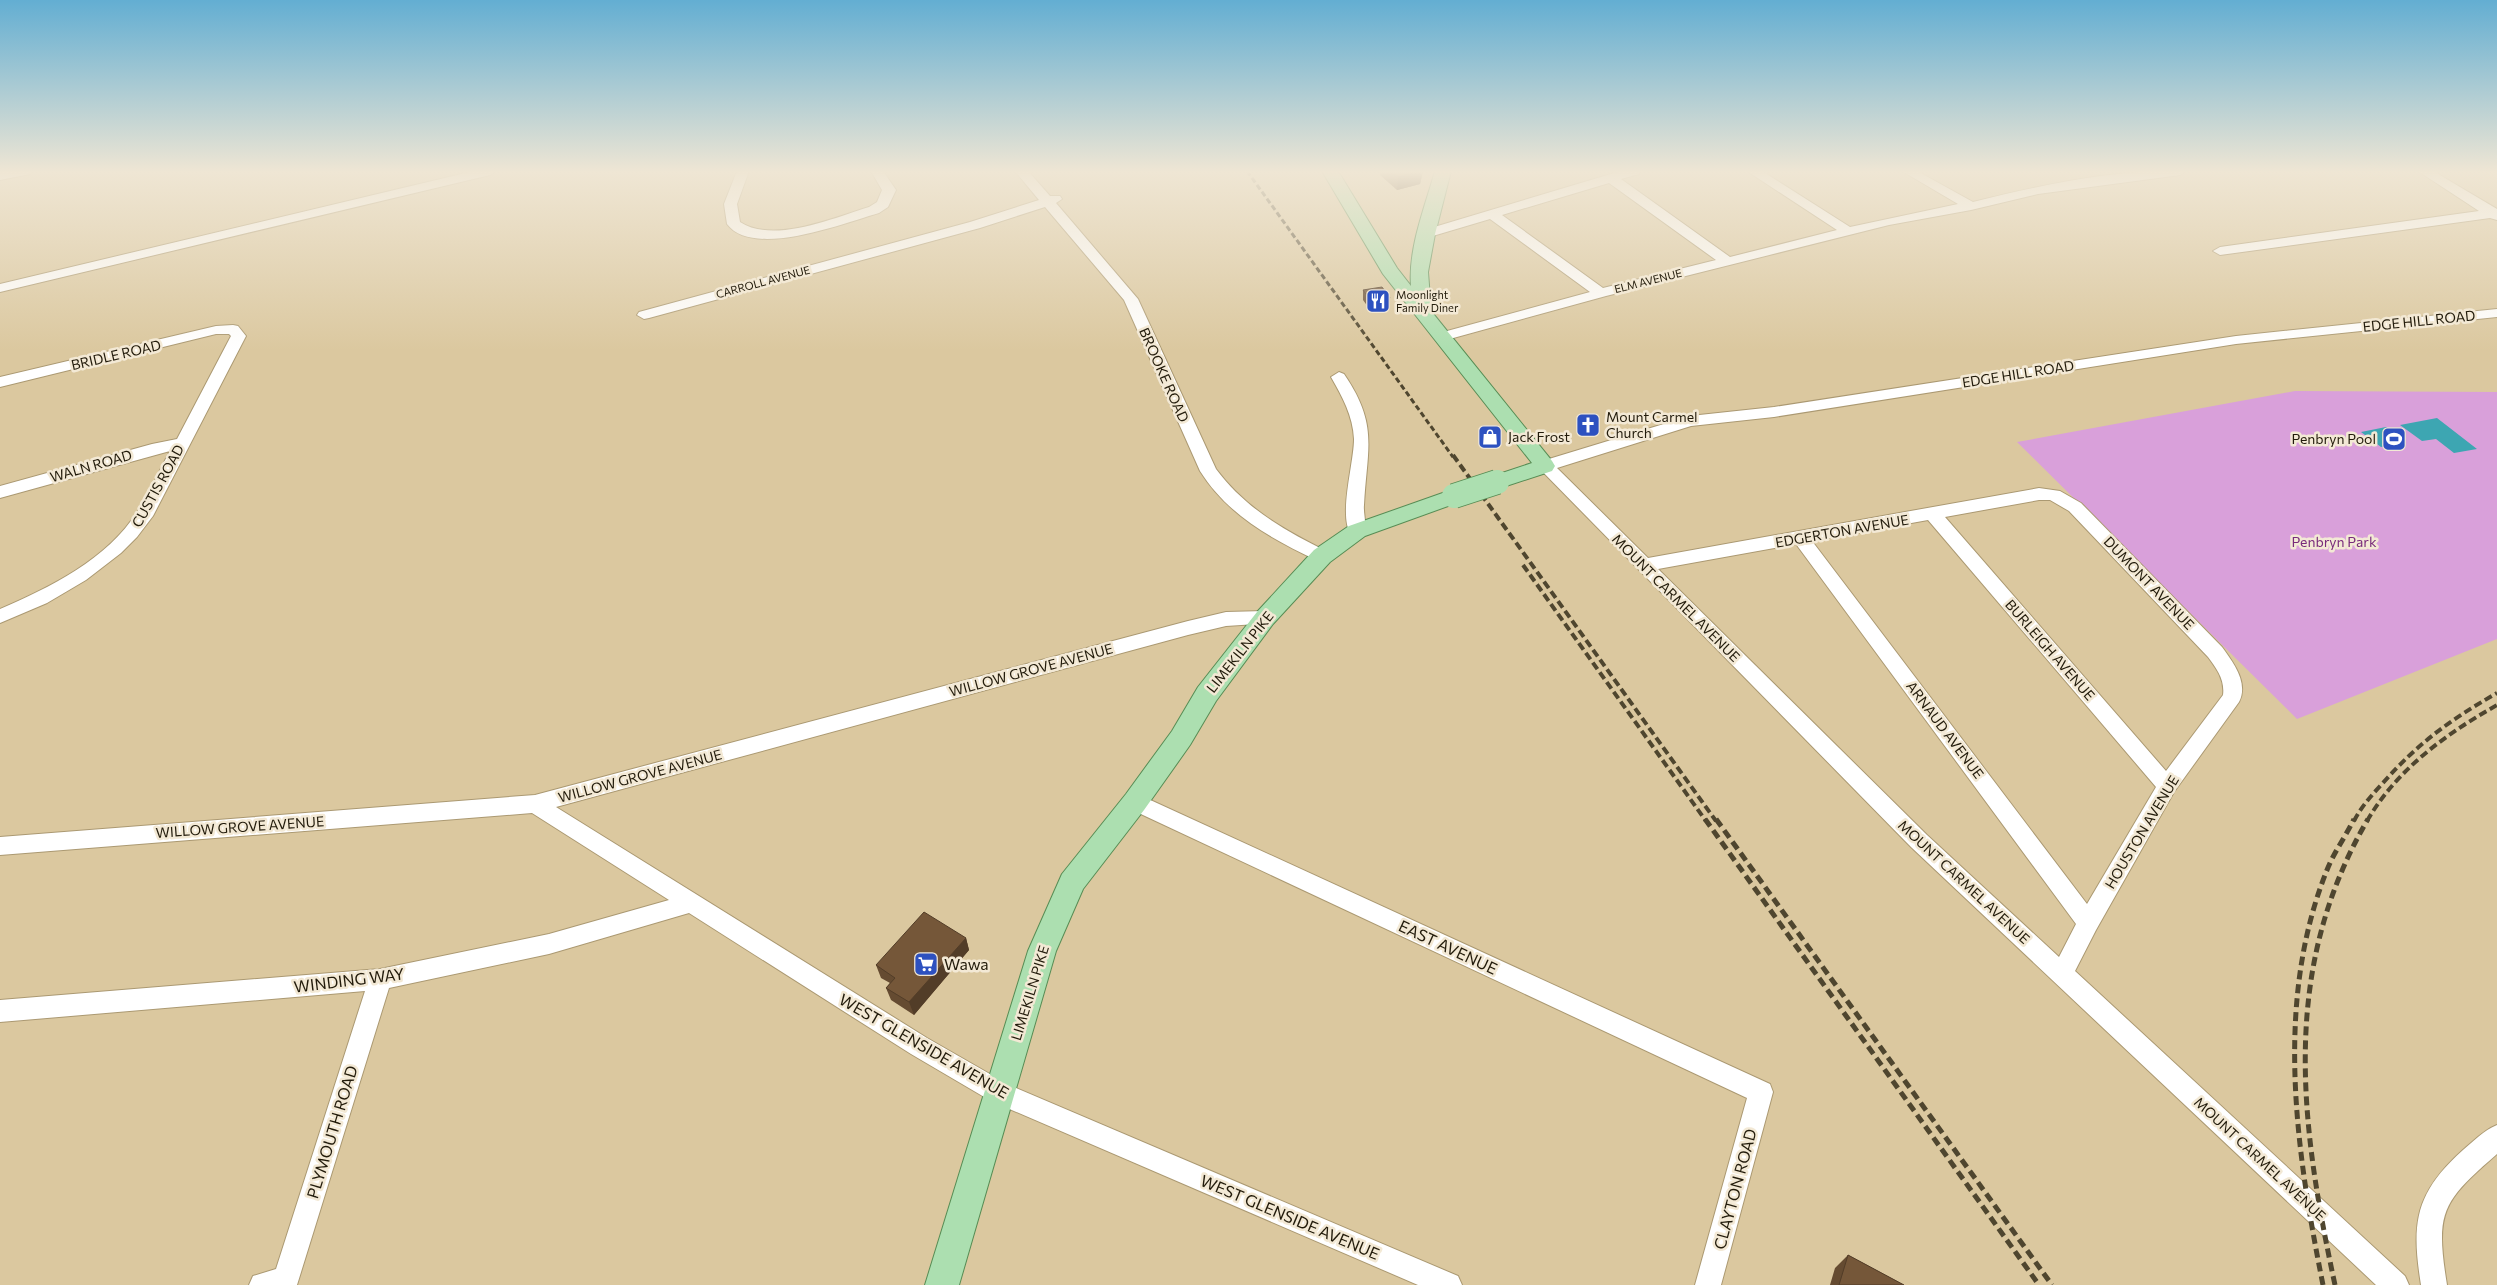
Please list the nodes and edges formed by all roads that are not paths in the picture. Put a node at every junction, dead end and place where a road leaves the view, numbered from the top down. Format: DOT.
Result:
graph roads {
  1 [pos="239,231"];
  2 [pos="741,231"];
  3 [pos="793,231"];
  4 [pos="950,231"];
  5 [pos="1077,231"];
  6 [pos="1366,231"];
  7 [pos="1427,231"];
  8 [pos="1436,231"];
  9 [pos="1516,231"];
  10 [pos="1685,231"];
  11 [pos="1853,231"];
  12 [pos="2369,231"];
  13 [pos="1849,232"];
  14 [pos="1426,234"];
  15 [pos="2220,251"];
  16 [pos="1727,261"];
  17 [pos="0,288"];
  18 [pos="1601,292"];
  19 [pos="1422,313"];
  20 [pos="2497,313"];
  21 [pos="644,315"];
  22 [pos="233,329"];
  23 [pos="1441,336"];
  24 [pos="1338,376"];
  25 [pos="0,382"];
  26 [pos="1519,432"];
  27 [pos="183,443"];
  28 [pos="1545,466"];
  29 [pos="1499,481"];
  30 [pos="0,492"];
  31 [pos="2039,494"];
  32 [pos="1933,514"];
  33 [pos="1357,531"];
  34 [pos="1801,538"];
  35 [pos="1322,556"];
  36 [pos="1644,565"];
  37 [pos="0,616"];
  38 [pos="1265,618"];
  39 [pos="2232,697"];
  40 [pos="2167,786"];
  41 [pos="1135,802"];
  42 [pos="535,804"];
  43 [pos="0,846"];
  44 [pos="691,903"];
  45 [pos="2088,923"];
  46 [pos="2062,974"];
  47 [pos="380,979"];
  48 [pos="0,1011"];
  49 [pos="1761,1092"];
  50 [pos="1000,1093"];
  51 [pos="2497,1137"];
  52 [pos="277,1283"];
  53 [pos="942,1285"];
  54 [pos="1449,1285"];
  55 [pos="1708,1285"];
  56 [pos="2396,1285"];
  57 [pos="2434,1285"];
  1 -- 17 [label="street"];
  2 -- 3 [label="street"];
  4 -- 21 [label="street, CARROLL AVENUE"];
  5 -- 35 [label="street, BROOKE ROAD"];
  6 -- 19 [label="main road"];
  7 -- 14 [label="main road"];
  8 -- 14 [label="street"];
  9 -- 18 [label="street"];
  10 -- 16 [label="street"];
  11 -- 13 [label="street, ELM AVENUE"];
  12 -- 15 [label="street"];
  13 -- 16 [label="street, ELM AVENUE"];
  14 -- 19 [label="main road"];
  16 -- 18 [label="street, ELM AVENUE"];
  18 -- 23 [label="street, ELM AVENUE"];
  19 -- 23 [label="main road"];
  20 -- 28 [label="street, EDGE HILL ROAD"];
  22 -- 25 [label="street, BRIDLE ROAD"];
  22 -- 27 [label="street, CUSTIS ROAD"];
  23 -- 26 [label="main road"];
  24 -- 33 [label="street"];
  26 -- 28 [label="main road"];
  26 -- 29 [label="main road"];
  27 -- 30 [label="street, WALN ROAD"];
  27 -- 37 [label="street, CUSTIS ROAD"];
  28 -- 29 [label="main road, LIMEKILN PIKE"];
  28 -- 36 [label="street, MOUNT CARMEL AVENUE"];
  29 -- 33 [label="main road, LIMEKILN PIKE, bridge"];
  31 -- 32 [label="street, EDGERTON AVENUE"];
  31 -- 39 [label="street, DUMONT AVENUE"];
  32 -- 34 [label="street, EDGERTON AVENUE"];
  32 -- 40 [label="street, BURLEIGH AVENUE"];
  33 -- 35 [label="main road, LIMEKILN PIKE"];
  34 -- 36 [label="street, EDGERTON AVENUE"];
  34 -- 45 [label="street, ARNAUD AVENUE"];
  35 -- 38 [label="main road, LIMEKILN PIKE"];
  36 -- 46 [label="street, MOUNT CARMEL AVENUE"];
  38 -- 41 [label="main road, LIMEKILN PIKE"];
  38 -- 42 [label="street, WILLOW GROVE AVENUE"];
  39 -- 40 [label="street, HOUSTON AVENUE"];
  40 -- 45 [label="street, HOUSTON AVENUE"];
  41 -- 49 [label="street, EAST AVENUE"];
  41 -- 50 [label="main road, LIMEKILN PIKE"];
  42 -- 43 [label="street, WILLOW GROVE AVENUE"];
  42 -- 44 [label="street, WEST GLENSIDE AVENUE"];
  44 -- 47 [label="street, WINDING WAY"];
  44 -- 50 [label="street, WEST GLENSIDE AVENUE"];
  45 -- 46 [label="street, HOUSTON AVENUE"];
  46 -- 56 [label="street, MOUNT CARMEL AVENUE"];
  47 -- 48 [label="street, WINDING WAY"];
  47 -- 52 [label="street, PLYMOUTH ROAD"];
  49 -- 55 [label="street, CLAYTON ROAD"];
  50 -- 53 [label="main road, LIMEKILN PIKE"];
  50 -- 54 [label="street, WEST GLENSIDE AVENUE"];
  51 -- 57 [label="street"];
}
